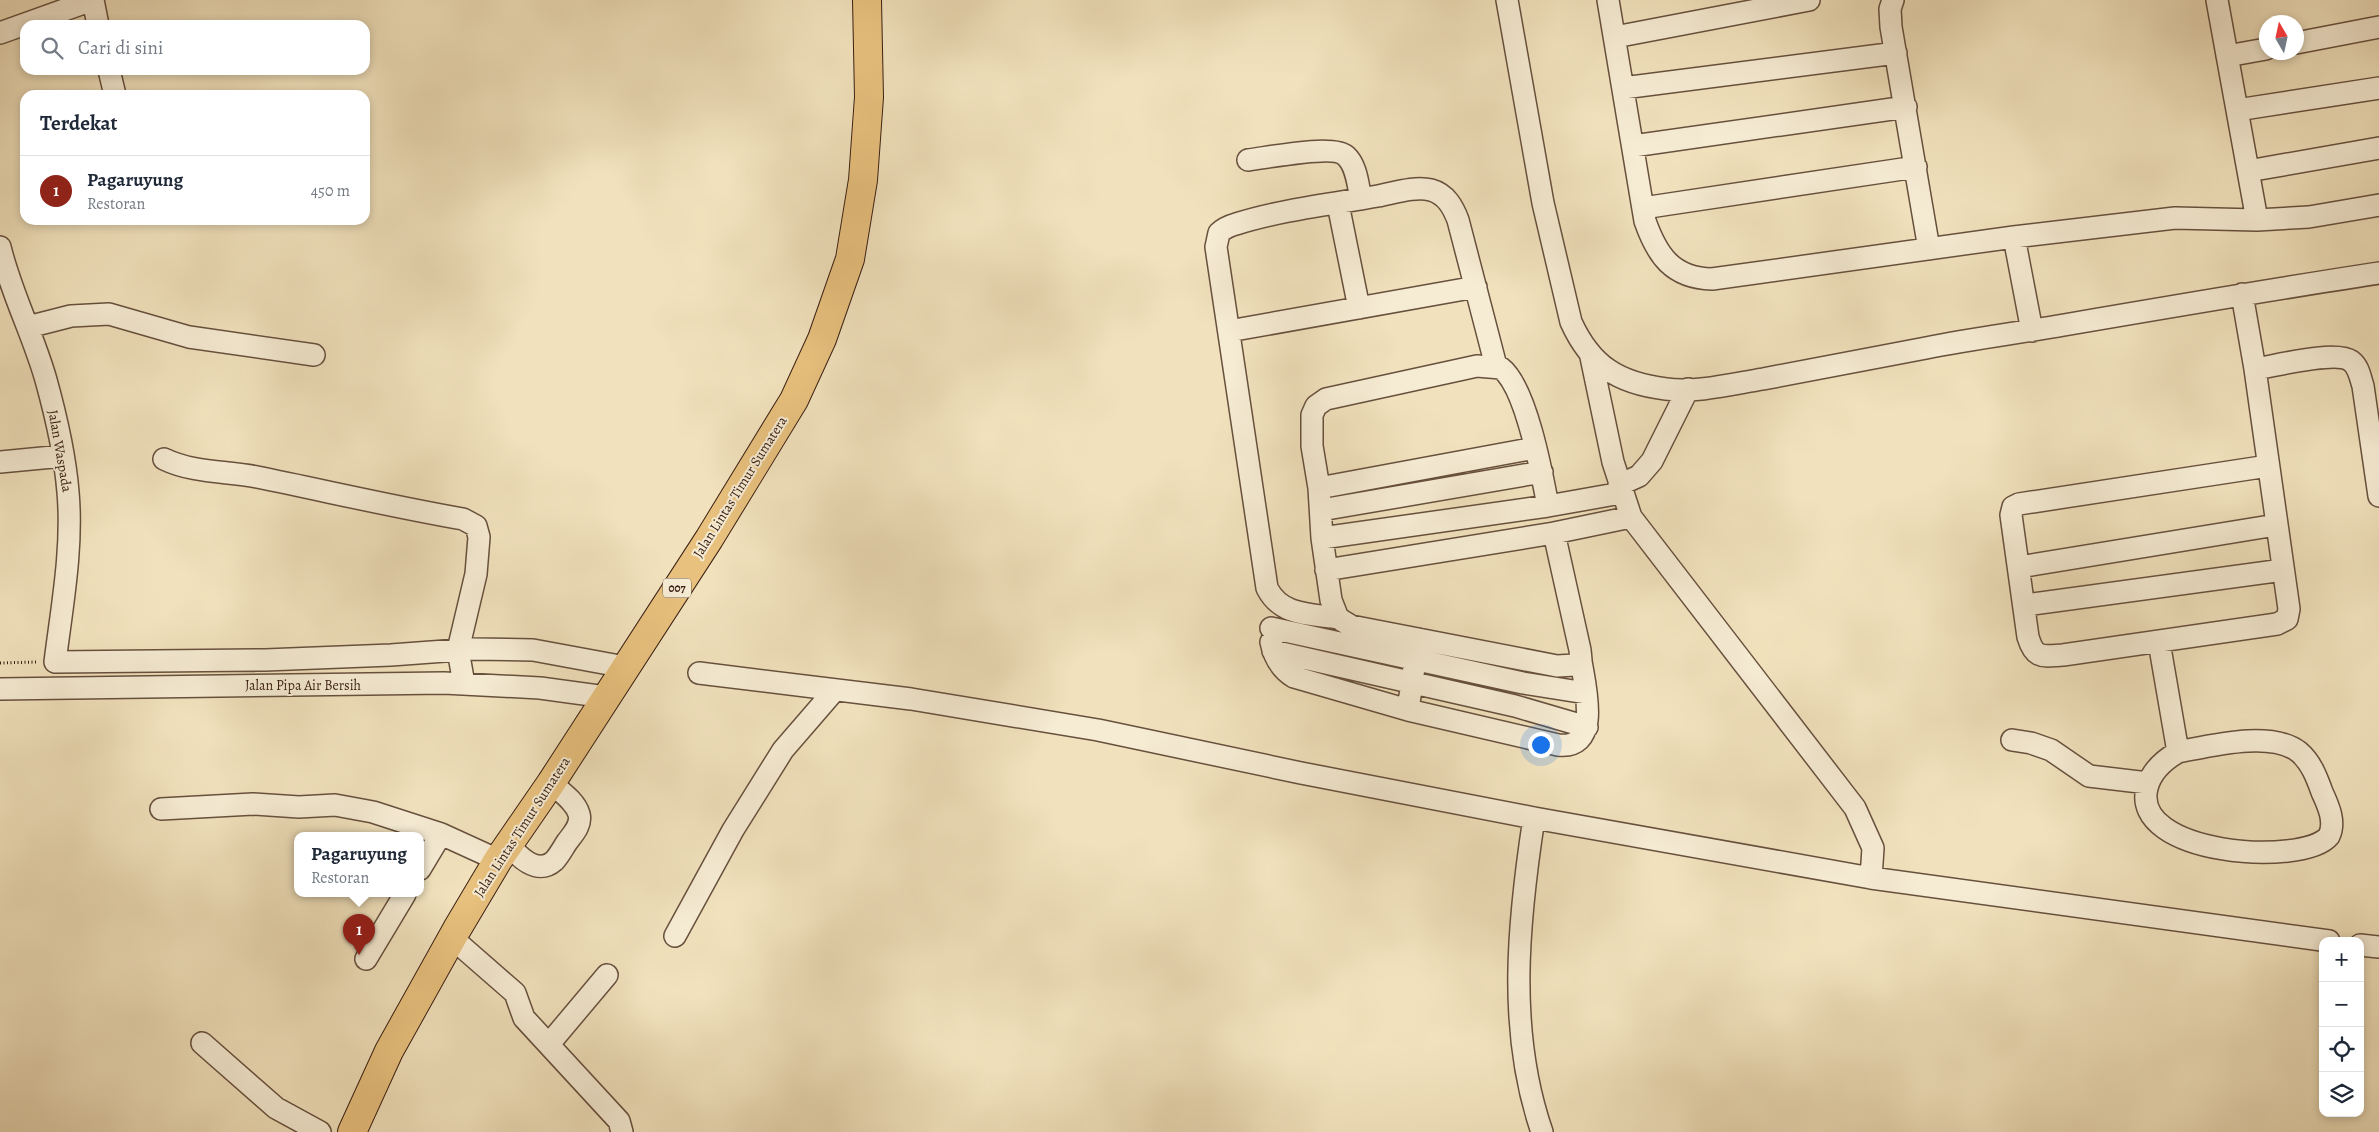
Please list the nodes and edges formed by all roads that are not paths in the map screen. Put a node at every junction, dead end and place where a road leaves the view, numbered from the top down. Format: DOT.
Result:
graph roads {
  1 [pos="92,0"];
  2 [pos="867,0"];
  3 [pos="1507,0"];
  4 [pos="1608,0"];
  5 [pos="1808,0"];
  6 [pos="1893,0"];
  7 [pos="2217,0"];
  8 [pos="36,20"];
  9 [pos="97,20"];
  10 [pos="20,26"];
  11 [pos="2379,26"];
  12 [pos="0,33"];
  13 [pos="1615,37"];
  14 [pos="2304,41"];
  15 [pos="2259,50"];
  16 [pos="1896,53"];
  17 [pos="2227,56"];
  18 [pos="110,75"];
  19 [pos="1623,88"];
  20 [pos="2379,88"];
  21 [pos="114,90"];
  22 [pos="1906,107"];
  23 [pos="2237,110"];
  24 [pos="1633,146"];
  25 [pos="2379,148"];
  26 [pos="1248,160"];
  27 [pos="1916,167"];
  28 [pos="2248,171"];
  29 [pos="1361,199"];
  30 [pos="1338,204"];
  31 [pos="2379,205"];
  32 [pos="1643,208"];
  33 [pos="2257,220"];
  34 [pos="2014,237"];
  35 [pos="0,247"];
  36 [pos="1929,249"];
  37 [pos="2,269"];
  38 [pos="2379,273"];
  39 [pos="1476,288"];
  40 [pos="2242,294"];
  41 [pos="1359,308"];
  42 [pos="28,327"];
  43 [pos="1229,331"];
  44 [pos="2032,331"];
  45 [pos="314,354"];
  46 [pos="1591,357"];
  47 [pos="1496,366"];
  48 [pos="2255,369"];
  49 [pos="1688,389"];
  50 [pos="1535,448"];
  51 [pos="63,456"];
  52 [pos="164,459"];
  53 [pos="0,462"];
  54 [pos="2268,466"];
  55 [pos="1542,472"];
  56 [pos="1319,488"];
  57 [pos="1620,489"];
  58 [pos="2379,496"];
  59 [pos="1548,506"];
  60 [pos="1321,510"];
  61 [pos="1631,517"];
  62 [pos="2276,525"];
  63 [pos="1554,532"];
  64 [pos="1322,538"];
  65 [pos="2019,567"];
  66 [pos="1326,570"];
  67 [pos="2283,570"];
  68 [pos="1276,603"];
  69 [pos="2025,605"];
  70 [pos="1338,618"];
  71 [pos="1271,628"];
  72 [pos="2158,642"];
  73 [pos="1416,649"];
  74 [pos="458,650"];
  75 [pos="1273,651"];
  76 [pos="1581,662"];
  77 [pos="625,667"];
  78 [pos="699,672"];
  79 [pos="1411,683"];
  80 [pos="464,684"];
  81 [pos="0,689"];
  82 [pos="834,691"];
  83 [pos="1586,694"];
  84 [pos="606,697"];
  85 [pos="1408,710"];
  86 [pos="1587,727"];
  87 [pos="2012,740"];
  88 [pos="2178,752"];
  89 [pos="551,783"];
  90 [pos="2148,783"];
  91 [pos="161,809"];
  92 [pos="1534,818"];
  93 [pos="441,834"];
  94 [pos="503,852"];
  95 [pos="424,862"];
  96 [pos="1871,878"];
  97 [pos="403,897"];
  98 [pos="674,936"];
  99 [pos="452,938"];
  100 [pos="2319,940"];
  101 [pos="2364,945"];
  102 [pos="2379,946"];
  103 [pos="366,959"];
  104 [pos="607,975"];
  105 [pos="202,1043"];
  106 [pos="549,1044"];
  107 [pos="320,1132"];
  108 [pos="352,1132"];
  109 [pos="622,1132"];
  110 [pos="1542,1132"];
  1 -- 8 [label="street"];
  1 -- 9 [label="street"];
  2 -- 77 [label="highway, Jalan Lintas Timur Sumatera / 007"];
  3 -- 46 [label="street"];
  4 -- 13 [label="street"];
  5 -- 13 [label="street"];
  6 -- 16 [label="street"];
  7 -- 17 [label="street"];
  10 -- 12 [label="street"];
  11 -- 14 [label="street"];
  13 -- 19 [label="street"];
  15 -- 17 [label="street"];
  16 -- 19 [label="street"];
  16 -- 22 [label="street"];
  17 -- 23 [label="street"];
  18 -- 21 [label="street"];
  19 -- 24 [label="street"];
  20 -- 23 [label="street"];
  22 -- 24 [label="street"];
  22 -- 27 [label="street"];
  23 -- 28 [label="street"];
  24 -- 32 [label="street"];
  25 -- 28 [label="street"];
  26 -- 29 [label="street"];
  27 -- 32 [label="street"];
  27 -- 36 [label="street"];
  28 -- 33 [label="street"];
  29 -- 30 [label="street"];
  29 -- 39 [label="street"];
  30 -- 41 [label="street"];
  30 -- 43 [label="street"];
  31 -- 33 [label="street"];
  32 -- 36 [label="street"];
  33 -- 34 [label="street"];
  34 -- 36 [label="street"];
  34 -- 44 [label="street"];
  35 -- 37 [label="street, Jalan Waspada"];
  37 -- 42 [label="street, Jalan Waspada"];
  38 -- 40 [label="street"];
  39 -- 41 [label="street"];
  39 -- 47 [label="street"];
  40 -- 44 [label="street"];
  40 -- 48 [label="street"];
  41 -- 43 [label="street"];
  42 -- 45 [label="street"];
  42 -- 51 [label="street, Jalan Waspada"];
  43 -- 68 [label="street"];
  44 -- 49 [label="street"];
  46 -- 49 [label="street"];
  46 -- 57 [label="street"];
  47 -- 50 [label="street"];
  47 -- 56 [label="street"];
  48 -- 54 [label="street"];
  48 -- 58 [label="street"];
  49 -- 57 [label="street"];
  50 -- 55 [label="street"];
  50 -- 56 [label="street"];
  51 -- 53 [label="street"];
  51 -- 74 [label="street, Jalan Waspada"];
  52 -- 74 [label="street"];
  54 -- 62 [label="street"];
  54 -- 65 [label="street"];
  55 -- 59 [label="street"];
  55 -- 60 [label="street"];
  56 -- 60 [label="street"];
  57 -- 59 [label="street"];
  57 -- 61 [label="street"];
  59 -- 64 [label="street"];
  60 -- 64 [label="street"];
  61 -- 63 [label="street"];
  61 -- 96 [label="street"];
  62 -- 65 [label="street"];
  62 -- 67 [label="street"];
  63 -- 66 [label="street"];
  63 -- 76 [label="street"];
  64 -- 66 [label="street"];
  65 -- 69 [label="street"];
  66 -- 70 [label="street"];
  67 -- 69 [label="street"];
  67 -- 72 [label="street"];
  68 -- 70 [label="street"];
  68 -- 71 [label="street"];
  69 -- 72 [label="street"];
  70 -- 73 [label="street"];
  71 -- 73 [label="street"];
  71 -- 75 [label="street"];
  72 -- 88 [label="street"];
  73 -- 76 [label="street"];
  73 -- 79 [label="street"];
  73 -- 83 [label="street"];
  74 -- 77 [label="street"];
  74 -- 80 [label="street"];
  75 -- 79 [label="street"];
  75 -- 85 [label="street"];
  76 -- 83 [label="street"];
  77 -- 84 [label="highway, Jalan Lintas Timur Sumatera / 007"];
  78 -- 82 [label="street"];
  79 -- 85 [label="street"];
  79 -- 86 [label="street"];
  80 -- 81 [label="street, Jalan Pipa Air Bersih"];
  80 -- 84 [label="street, Jalan Pipa Air Bersih"];
  82 -- 92 [label="street"];
  82 -- 98 [label="street"];
  83 -- 86 [label="street"];
  84 -- 89 [label="highway, Jalan Lintas Timur Sumatera / 007"];
  85 -- 86 [label="street"];
  87 -- 90 [label="street"];
  88 -- 90 [label="street"];
  88 -- 90 [label="street"];
  89 -- 94 [label="highway, Jalan Lintas Timur Sumatera / 007"];
  89 -- 94 [label="street"];
  91 -- 93 [label="street"];
  92 -- 96 [label="street"];
  92 -- 110 [label="street"];
  93 -- 94 [label="street"];
  93 -- 95 [label="street"];
  94 -- 99 [label="highway, Jalan Lintas Timur Sumatera / 007"];
  96 -- 100 [label="street"];
  97 -- 103 [label="street"];
  99 -- 106 [label="street"];
  99 -- 108 [label="highway, Jalan Lintas Timur Sumatera / 007"];
  101 -- 102 [label="street"];
  104 -- 106 [label="street"];
  105 -- 107 [label="street"];
  106 -- 109 [label="street"];
}
